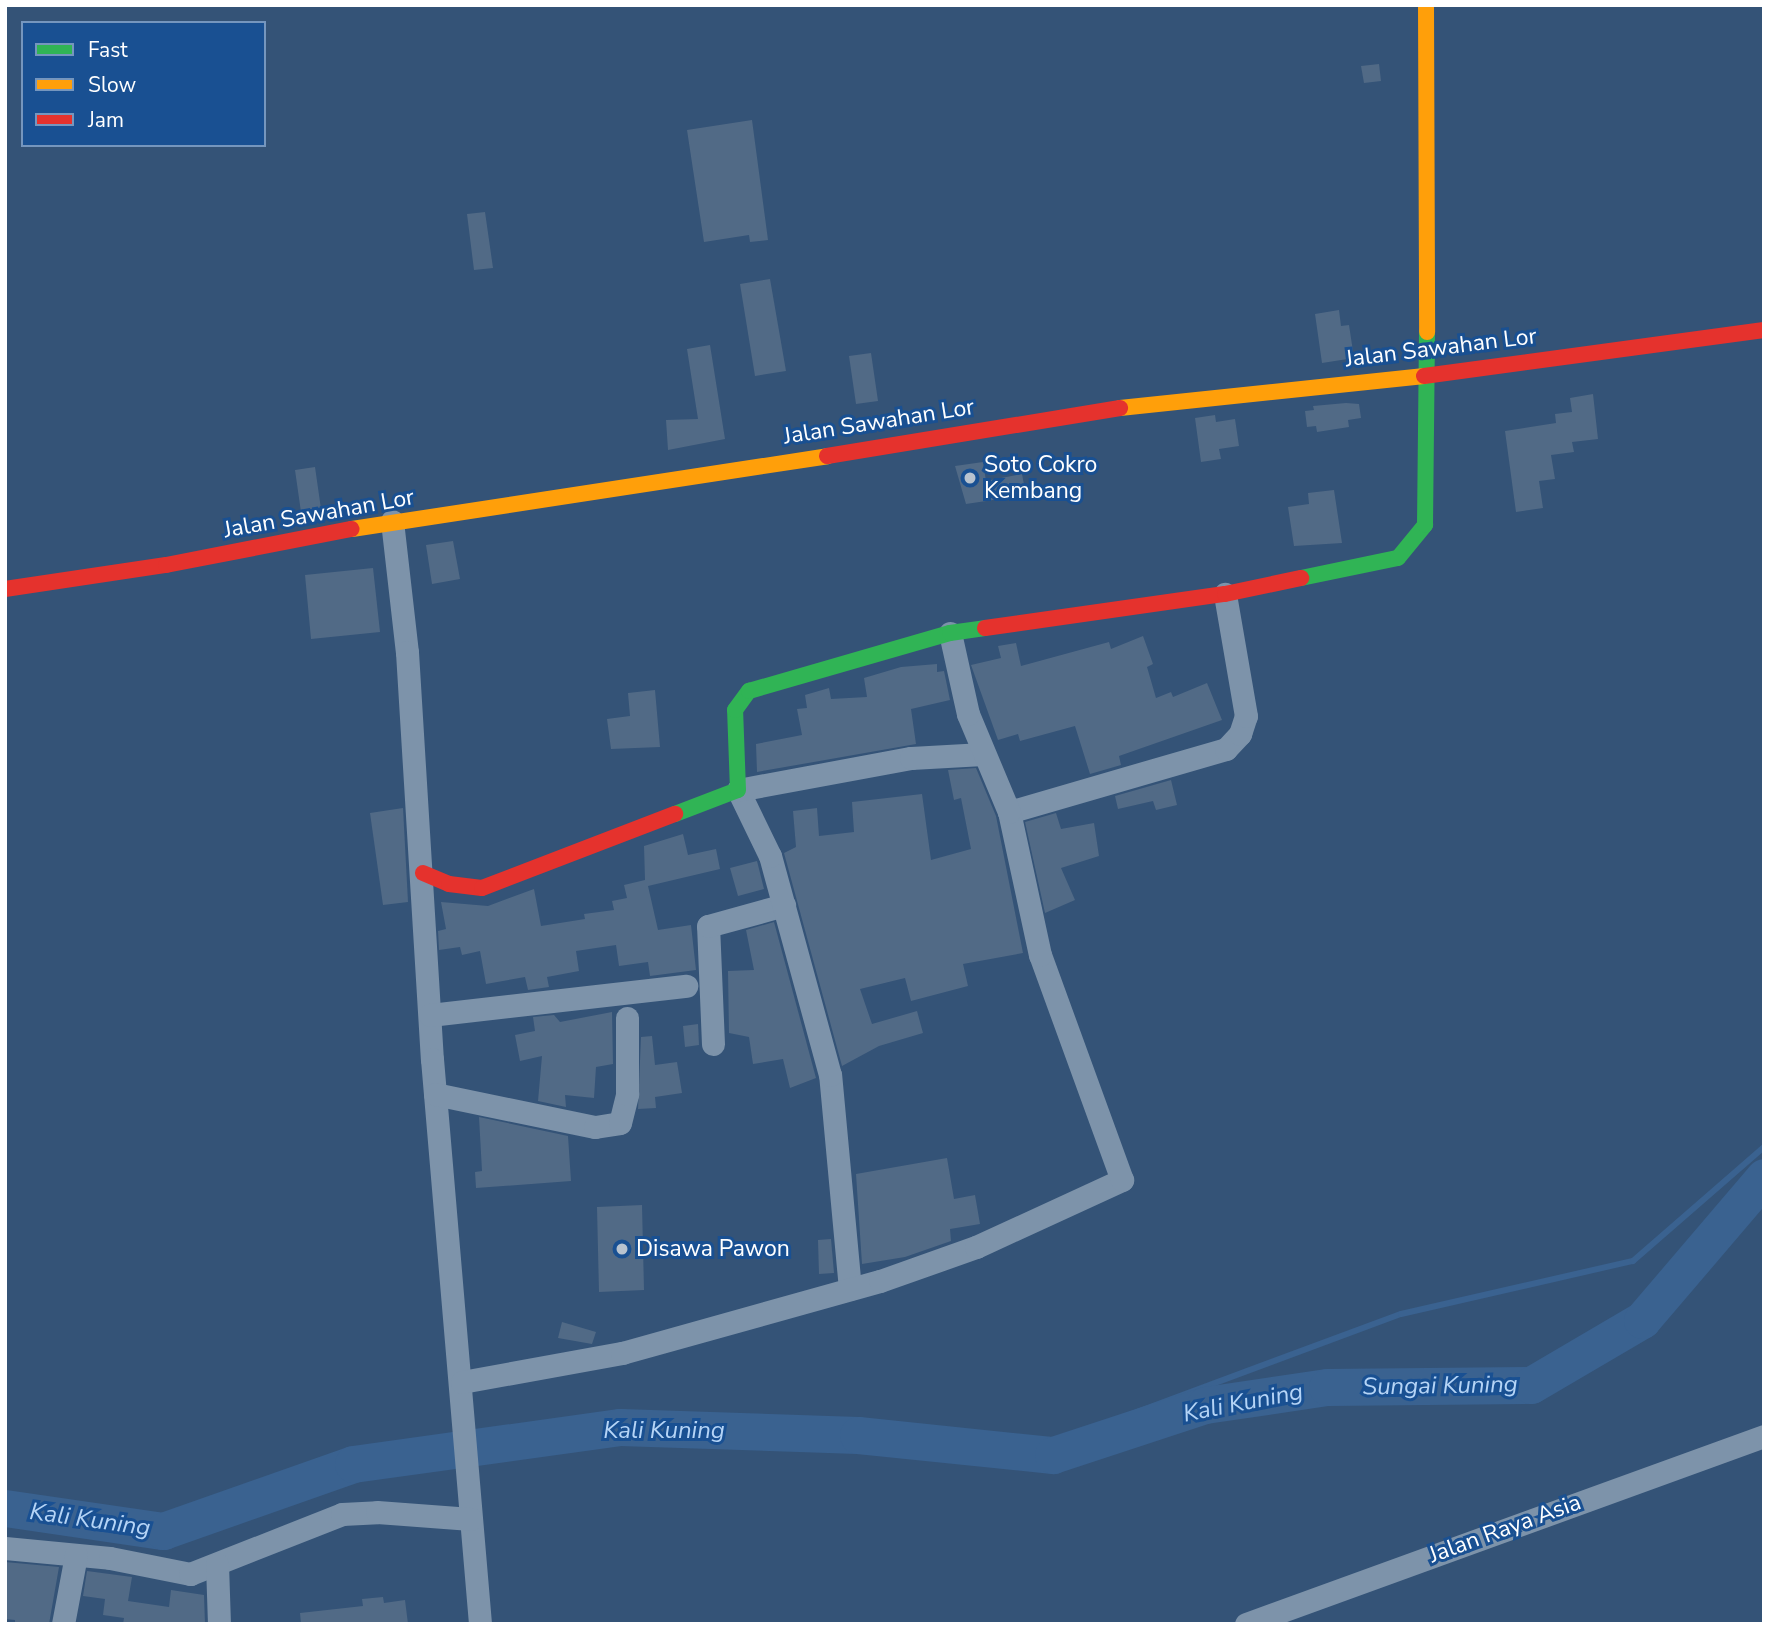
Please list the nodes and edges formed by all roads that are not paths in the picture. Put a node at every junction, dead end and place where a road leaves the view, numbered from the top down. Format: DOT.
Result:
graph roads {
  1 [pos="1426,5"];
  2 [pos="1764,330"];
  3 [pos="1424,376"];
  4 [pos="392,522"];
  5 [pos="5,589"];
  6 [pos="1225,594"];
  7 [pos="950,633"];
  8 [pos="984,754"];
  9 [pos="738,790"];
  10 [pos="1009,812"];
  11 [pos="422,873"];
  12 [pos="784,905"];
  13 [pos="686,986"];
  14 [pos="429,1015"];
  15 [pos="627,1018"];
  16 [pos="713,1044"];
  17 [pos="435,1094"];
  18 [pos="850,1289"];
  19 [pos="462,1382"];
  20 [pos="1764,1436"];
  21 [pos="471,1519"];
  22 [pos="5,1548"];
  23 [pos="76,1555"];
  24 [pos="217,1564"];
  25 [pos="63,1624"];
  26 [pos="219,1624"];
  27 [pos="480,1624"];
  28 [pos="1246,1624"];
  1 -- 3 [label="main road"];
  2 -- 3 [label="main road, Jalan Sawahan Lor"];
  3 -- 4 [label="main road, Jalan Sawahan Lor"];
  3 -- 6 [label="main road"];
  4 -- 5 [label="main road, Jalan Sawahan Lor"];
  4 -- 11 [label="street"];
  6 -- 7 [label="main road"];
  6 -- 10 [label="street"];
  7 -- 8 [label="street"];
  7 -- 9 [label="main road"];
  8 -- 9 [label="street"];
  8 -- 10 [label="street"];
  9 -- 11 [label="main road"];
  9 -- 12 [label="street"];
  10 -- 18 [label="street"];
  11 -- 14 [label="street"];
  12 -- 16 [label="street"];
  12 -- 18 [label="street"];
  13 -- 14 [label="street"];
  14 -- 17 [label="street"];
  15 -- 17 [label="street"];
  17 -- 19 [label="street"];
  18 -- 19 [label="street"];
  19 -- 21 [label="street"];
  20 -- 28 [label="street, Jalan Raya Asia"];
  21 -- 24 [label="street"];
  21 -- 27 [label="street"];
  22 -- 23 [label="street"];
  23 -- 24 [label="street"];
  23 -- 25 [label="street"];
  24 -- 26 [label="street"];
}
